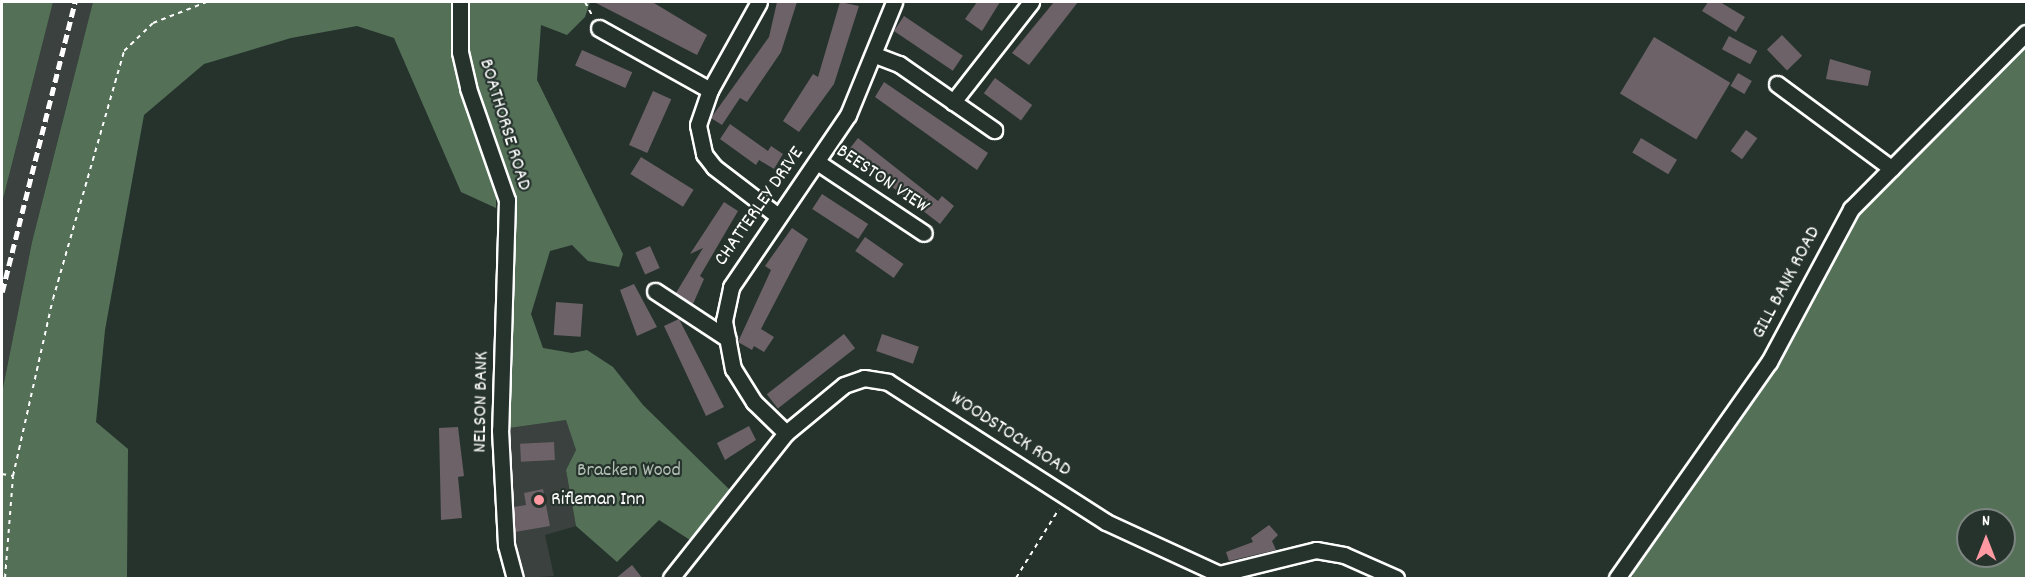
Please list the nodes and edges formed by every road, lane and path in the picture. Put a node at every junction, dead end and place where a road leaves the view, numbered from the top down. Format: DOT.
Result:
graph roads {
  1 [pos="207,2"];
  2 [pos="460,2"];
  3 [pos="759,2"];
  4 [pos="894,2"];
  5 [pos="1031,2"];
  6 [pos="599,28"];
  7 [pos="2026,33"];
  8 [pos="875,55"];
  9 [pos="1777,84"];
  10 [pos="710,90"];
  11 [pos="953,102"];
  12 [pos="994,130"];
  13 [pos="817,162"];
  14 [pos="1891,168"];
  15 [pos="778,216"];
  16 [pos="508,225"];
  17 [pos="924,233"];
  18 [pos="655,291"];
  19 [pos="728,339"];
  20 [pos="786,433"];
  21 [pos="2,474"];
  22 [pos="13,476"];
  23 [pos="1067,497"];
  24 [pos="5,579"];
  25 [pos="515,579"];
  26 [pos="671,579"];
  27 [pos="1016,579"];
  28 [pos="1396,579"];
  29 [pos="1617,579"];
  1 -- 22 [label="path"];
  2 -- 16 [label="street, BOATHORSE ROAD"];
  3 -- 10 [label="street"];
  4 -- 8 [label="street, CHATTERLEY DRIVE"];
  5 -- 11 [label="street"];
  6 -- 10 [label="street"];
  7 -- 14 [label="street, GILL BANK ROAD"];
  8 -- 11 [label="street"];
  8 -- 13 [label="street, CHATTERLEY DRIVE"];
  9 -- 14 [label="street"];
  10 -- 15 [label="street"];
  11 -- 12 [label="street"];
  13 -- 15 [label="street, CHATTERLEY DRIVE"];
  13 -- 17 [label="street, BEESTON VIEW"];
  14 -- 29 [label="street, GILL BANK ROAD"];
  15 -- 19 [label="street, CHATTERLEY DRIVE"];
  16 -- 25 [label="street, NELSON BANK"];
  18 -- 19 [label="street"];
  19 -- 20 [label="street, CHATTERLEY DRIVE"];
  20 -- 23 [label="street, WOODSTOCK ROAD"];
  20 -- 26 [label="street, WOODSTOCK ROAD"];
  21 -- 22 [label="path"];
  22 -- 24 [label="path"];
  23 -- 27 [label="path"];
  23 -- 28 [label="street, WOODSTOCK ROAD"];
}
